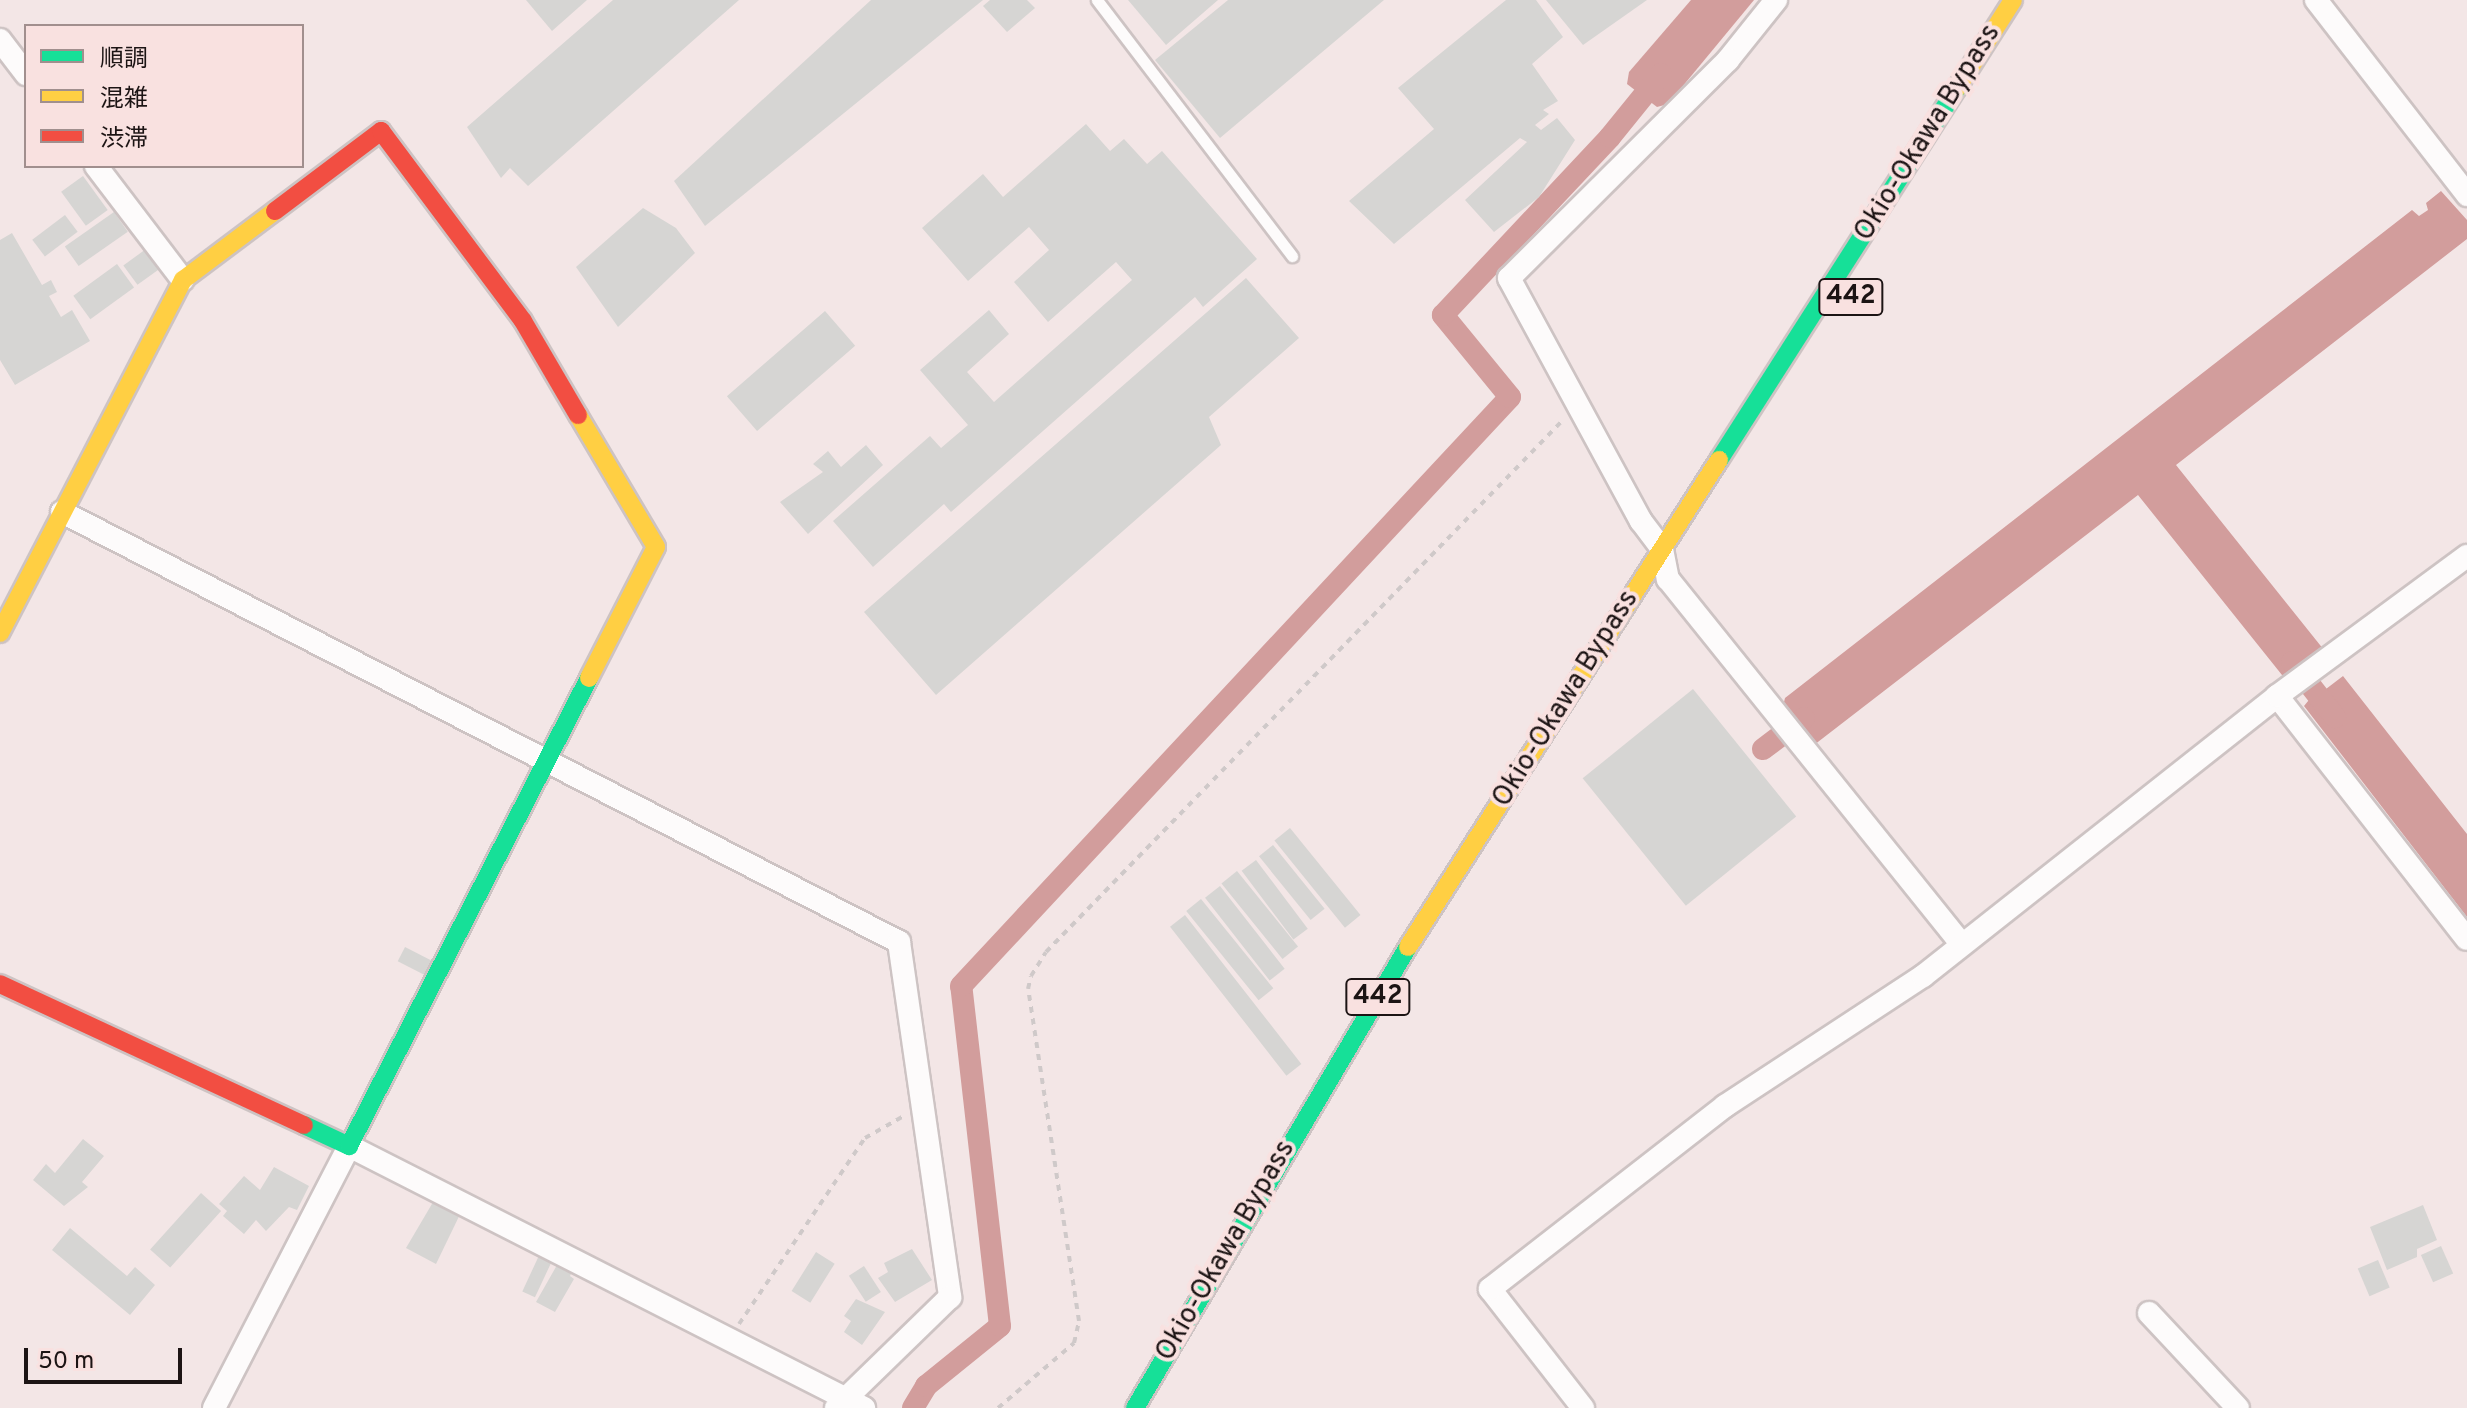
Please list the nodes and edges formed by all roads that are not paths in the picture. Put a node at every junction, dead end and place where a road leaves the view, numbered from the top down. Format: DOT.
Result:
graph roads {
  1 [pos="1097,0"];
  2 [pos="1776,0"];
  3 [pos="2013,0"];
  4 [pos="2316,0"];
  5 [pos="0,40"];
  6 [pos="24,71"];
  7 [pos="98,168"];
  8 [pos="2467,195"];
  9 [pos="1292,256"];
  10 [pos="183,280"];
  11 [pos="62,512"];
  12 [pos="1662,549"];
  13 [pos="1684,554"];
  14 [pos="2467,556"];
  15 [pos="1658,580"];
  16 [pos="0,633"];
  17 [pos="2277,696"];
  18 [pos="1581,714"];
  19 [pos="543,760"];
  20 [pos="2467,939"];
  21 [pos="1962,945"];
  22 [pos="0,984"];
  23 [pos="349,1146"];
  24 [pos="2149,1313"];
  25 [pos="838,1402"];
  26 [pos="214,1408"];
  27 [pos="864,1408"];
  28 [pos="1135,1408"];
  29 [pos="1583,1408"];
  30 [pos="2238,1408"];
  1 -- 9 [label="lane"];
  2 -- 12 [label="street"];
  3 -- 12 [label="main road, Okio-Okawa Bypass / 442"];
  4 -- 8 [label="street"];
  5 -- 6 [label="street"];
  7 -- 10 [label="street"];
  10 -- 11 [label="main road"];
  10 -- 19 [label="main road"];
  11 -- 16 [label="main road"];
  11 -- 19 [label="street"];
  12 -- 15 [label="street"];
  13 -- 15 [label="main road, Okio-Okawa Bypass / 442"];
  14 -- 17 [label="street"];
  15 -- 18 [label="main road, Okio-Okawa Bypass / 442"];
  15 -- 21 [label="street"];
  15 -- 28 [label="main road, Okio-Okawa Bypass / 442"];
  17 -- 20 [label="street"];
  17 -- 21 [label="street"];
  19 -- 23 [label="main road"];
  19 -- 25 [label="street"];
  21 -- 29 [label="street"];
  22 -- 23 [label="main road"];
  23 -- 25 [label="street"];
  23 -- 26 [label="street"];
  24 -- 30 [label="street"];
  25 -- 27 [label="street"];
}
